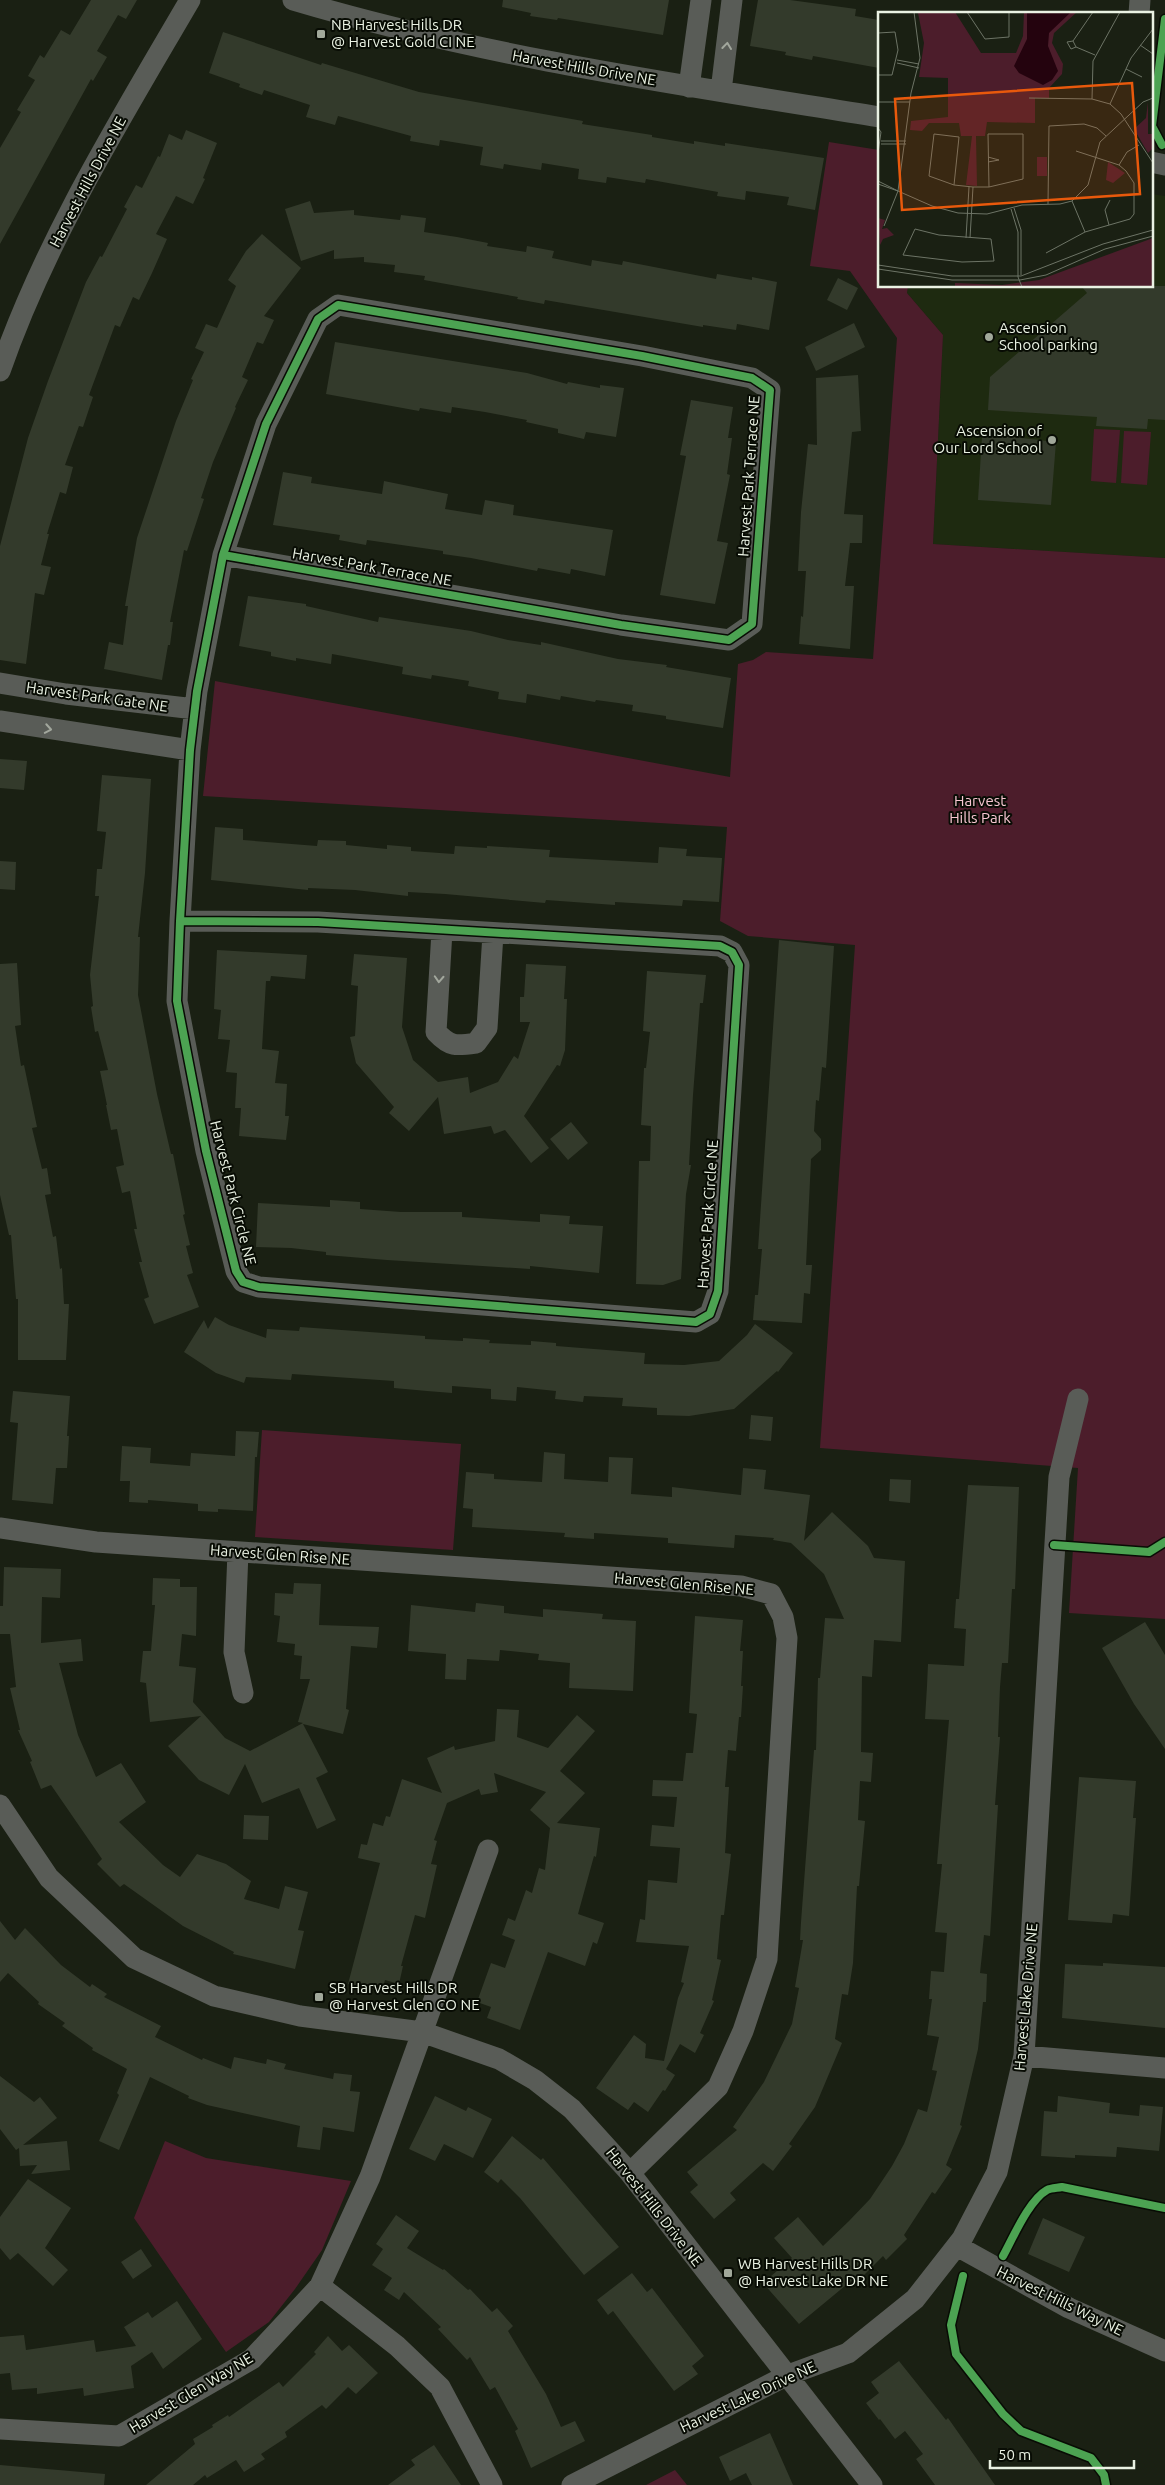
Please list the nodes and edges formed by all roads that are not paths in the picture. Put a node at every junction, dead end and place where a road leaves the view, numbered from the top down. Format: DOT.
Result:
graph roads {
  1 [pos="190,0"];
  2 [pos="293,0"];
  3 [pos="701,0"];
  4 [pos="732,0"];
  5 [pos="689,87"];
  6 [pos="721,91"];
  7 [pos="878,117"];
  8 [pos="1152,162"];
  9 [pos="1165,164"];
  10 [pos="0,371"];
  11 [pos="223,555"];
  12 [pos="0,683"];
  13 [pos="0,721"];
  14 [pos="193,730"];
  15 [pos="180,922"];
  16 [pos="442,931"];
  17 [pos="493,934"];
  18 [pos="1078,1399"];
  19 [pos="0,1528"];
  20 [pos="238,1552"];
  21 [pos="243,1693"];
  22 [pos="0,1805"];
  23 [pos="488,1850"];
  24 [pos="422,2032"];
  25 [pos="1024,2056"];
  26 [pos="1165,2068"];
  27 [pos="630,2173"];
  28 [pos="957,2246"];
  29 [pos="320,2286"];
  30 [pos="1165,2351"];
  31 [pos="788,2375"];
  32 [pos="0,2429"];
  33 [pos="492,2485"];
  34 [pos="572,2485"];
  35 [pos="872,2485"];
  1 -- 10 [label="street, Harvest Hills Drive NE"];
  2 -- 5 [label="street, Harvest Hills Drive NE"];
  3 -- 5 [label="street"];
  6 -- 4 [label="street, one-way"];
  5 -- 6 [label="street, Harvest Hills Drive NE"];
  6 -- 7 [label="street, Harvest Hills Drive NE"];
  8 -- 9 [label="street"];
  11 -- 11 [label="street, Harvest Park Terrace NE"];
  11 -- 14 [label="street, Harvest Park Terrace NE"];
  12 -- 14 [label="street, Harvest Park Gate NE"];
  13 -- 14 [label="street, one-way"];
  14 -- 15 [label="street, Harvest Park Circle NE"];
  15 -- 16 [label="street, Harvest Park Circle NE"];
  15 -- 17 [label="street, Harvest Park Circle NE"];
  16 -- 17 [label="street, Harvest Park Circle NE"];
  16 -- 17 [label="street, one-way"];
  18 -- 25 [label="street, Harvest Lake Drive NE"];
  19 -- 20 [label="street, Harvest Glen Rise NE"];
  20 -- 21 [label="street"];
  20 -- 27 [label="street, Harvest Glen Rise NE"];
  22 -- 24 [label="street, Harvest Hills Drive NE"];
  23 -- 24 [label="street, Harvest Glen Way NE"];
  24 -- 27 [label="street, Harvest Hills Drive NE"];
  24 -- 29 [label="street, Harvest Glen Way NE"];
  25 -- 26 [label="street"];
  25 -- 28 [label="street, Harvest Lake Drive NE"];
  27 -- 31 [label="street, Harvest Hills Drive NE"];
  28 -- 30 [label="street, Harvest Hills Way NE"];
  28 -- 31 [label="street, Harvest Lake Drive NE"];
  29 -- 32 [label="street, Harvest Glen Way NE"];
  29 -- 33 [label="street"];
  31 -- 34 [label="street, Harvest Lake Drive NE"];
  31 -- 35 [label="street, Harvest Hills Drive NE"];
}
